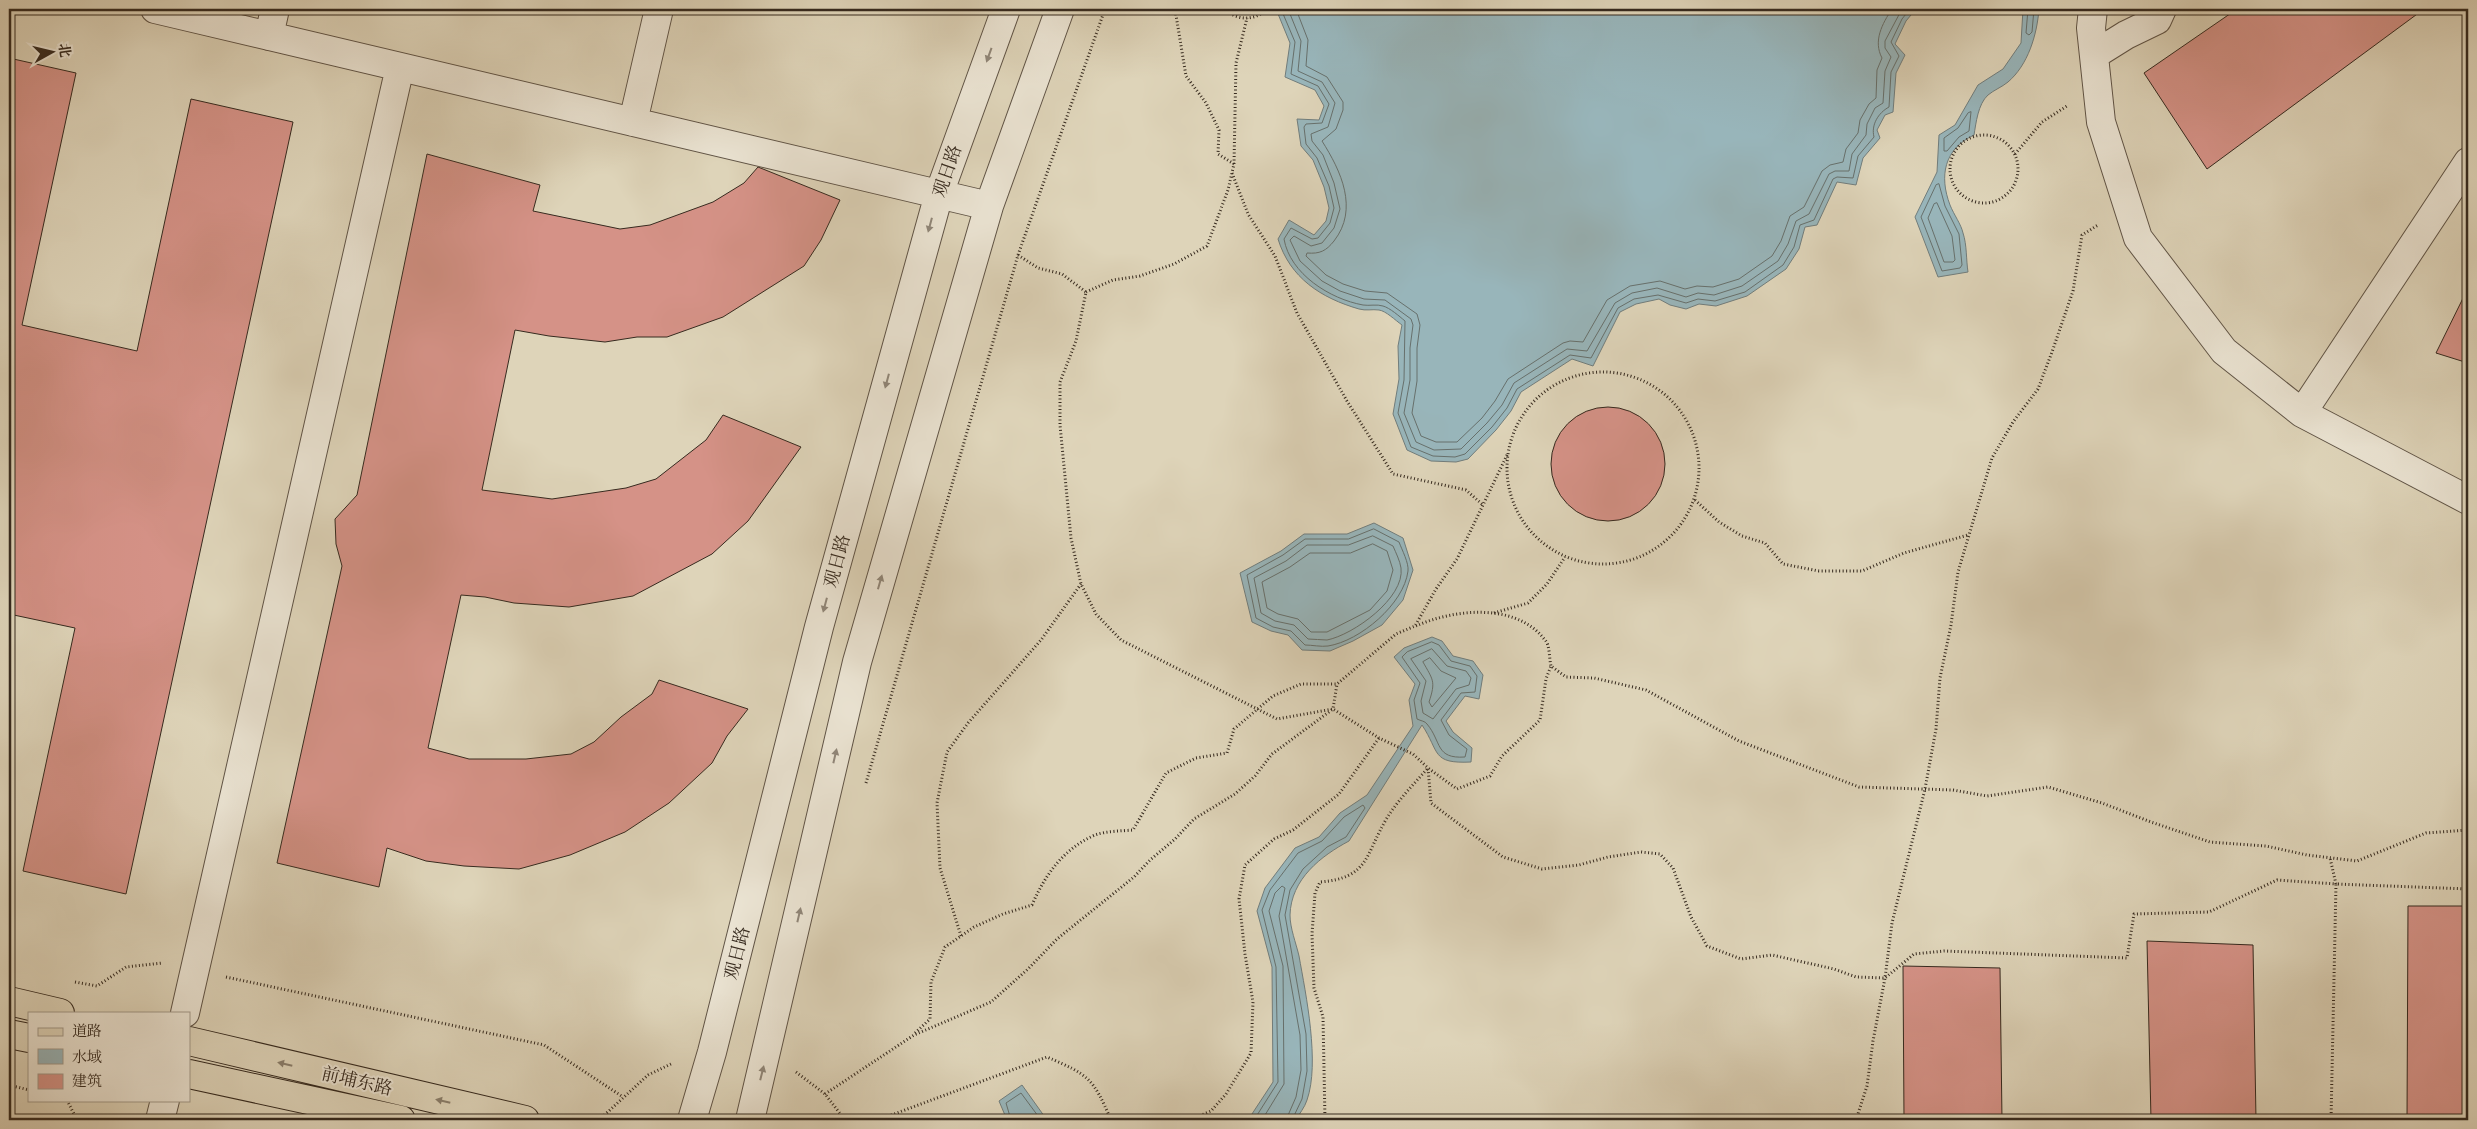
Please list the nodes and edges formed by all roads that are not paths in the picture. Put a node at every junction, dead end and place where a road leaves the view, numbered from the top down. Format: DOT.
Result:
graph roads {
  1 [pos="155,9"];
  2 [pos="275,9"];
  3 [pos="659,9"];
  4 [pos="1006,9"];
  5 [pos="1060,9"];
  6 [pos="2093,9"];
  7 [pos="2162,9"];
  8 [pos="269,36"];
  9 [pos="2094,55"];
  10 [pos="400,67"];
  11 [pos="633,122"];
  12 [pos="2468,162"];
  13 [pos="939,194"];
  14 [pos="989,206"];
  15 [pos="2302,413"];
  16 [pos="2468,500"];
  17 [pos="9,1001"];
  18 [pos="56,1012"];
  19 [pos="185,1012"];
  20 [pos="9,1034"];
  21 [pos="28,1038"];
  22 [pos="190,1041"];
  23 [pos="190,1074"];
  24 [pos="164,1102"];
  25 [pos="160,1120"];
  26 [pos="401,1120"];
  27 [pos="525,1120"];
  28 [pos="692,1120"];
  29 [pos="750,1120"];
  1 -- 8 [label="street"];
  2 -- 8 [label="street"];
  3 -- 11 [label="street"];
  4 -- 13 [label="street, 观日路, one-way"];
  5 -- 14 [label="street"];
  6 -- 9 [label="street"];
  7 -- 9 [label="street"];
  8 -- 10 [label="street"];
  9 -- 15 [label="street"];
  10 -- 11 [label="street"];
  10 -- 19 [label="street"];
  11 -- 13 [label="street"];
  12 -- 15 [label="street"];
  13 -- 14 [label="street"];
  13 -- 28 [label="street, 观日路, one-way"];
  29 -- 14 [label="street, one-way"];
  15 -- 16 [label="street"];
  17 -- 18 [label="main road"];
  20 -- 21 [label="main road"];
  27 -- 22 [label="main road, 前埔东路, one-way"];
  23 -- 26 [label="main road, 前埔东路"];
  24 -- 25 [label="street"];
}
